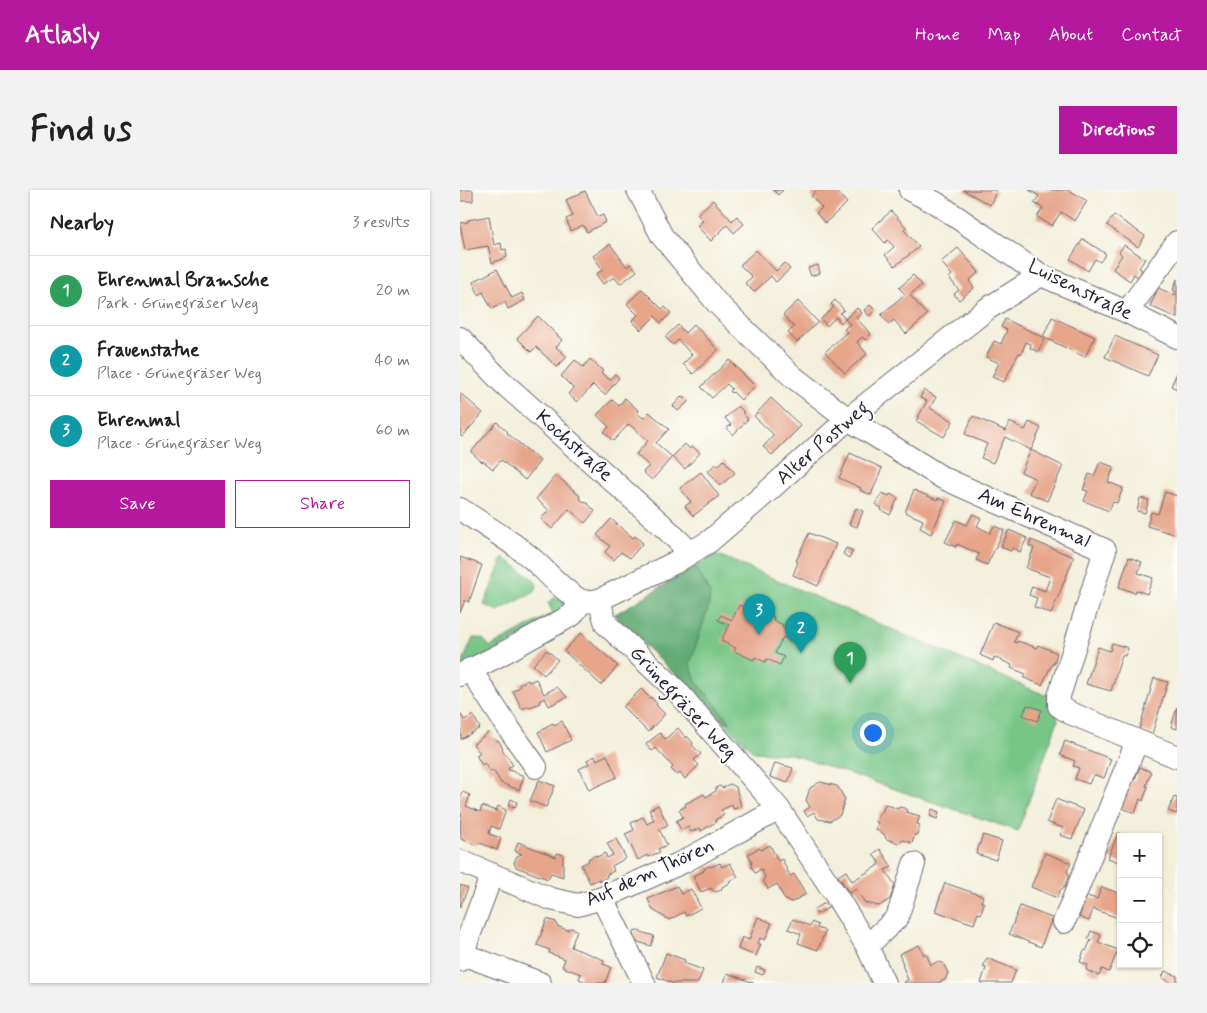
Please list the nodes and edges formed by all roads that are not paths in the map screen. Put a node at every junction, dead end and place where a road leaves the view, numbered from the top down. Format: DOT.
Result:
graph roads {
  1 [pos="638,190"];
  2 [pos="910,190"];
  3 [pos="1177,242"];
  4 [pos="1041,275"];
  5 [pos="1128,312"];
  6 [pos="1177,337"];
  7 [pos="460,338"];
  8 [pos="848,419"];
  9 [pos="460,509"];
  10 [pos="690,552"];
  11 [pos="591,600"];
  12 [pos="465,672"];
  13 [pos="1137,741"];
  14 [pos="1177,758"];
  15 [pos="536,767"];
  16 [pos="779,809"];
  17 [pos="460,861"];
  18 [pos="914,864"];
  19 [pos="492,874"];
  20 [pos="602,898"];
  21 [pos="1064,922"];
  22 [pos="867,946"];
  23 [pos="461,957"];
  24 [pos="530,981"];
  25 [pos="644,983"];
  26 [pos="884,983"];
  1 -- 8 [label="street"];
  2 -- 4 [label="street, Luisenstraße"];
  3 -- 5 [label="street"];
  4 -- 5 [label="street, Luisenstraße"];
  4 -- 8 [label="street, Alter Postweg"];
  5 -- 6 [label="street, Luisenstraße"];
  7 -- 10 [label="street, Kochstraße"];
  8 -- 10 [label="street, Alter Postweg"];
  8 -- 13 [label="street, Am Ehrenmal"];
  9 -- 11 [label="street"];
  10 -- 11 [label="street, Alter Postweg"];
  11 -- 12 [label="street, Alter Postweg"];
  11 -- 16 [label="street, Grünegräser Weg"];
  12 -- 15 [label="street"];
  13 -- 14 [label="street"];
  13 -- 21 [label="street"];
  16 -- 20 [label="street, Auf dem Thören"];
  16 -- 22 [label="street, Grünegräser Weg"];
  17 -- 19 [label="street, Auf dem Thören"];
  18 -- 22 [label="street"];
  19 -- 20 [label="street, Auf dem Thören"];
  19 -- 23 [label="street"];
  20 -- 25 [label="street"];
  22 -- 26 [label="street, Grünegräser Weg"];
  23 -- 24 [label="street"];
}
